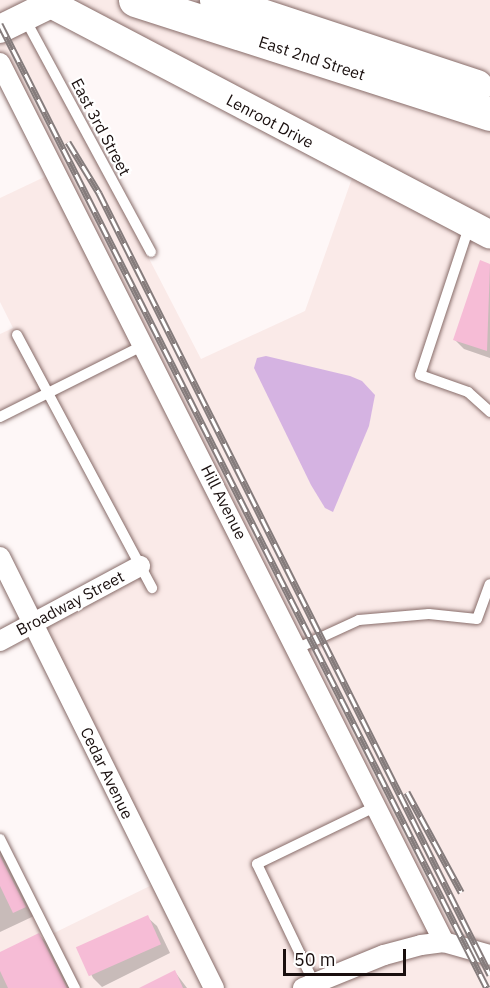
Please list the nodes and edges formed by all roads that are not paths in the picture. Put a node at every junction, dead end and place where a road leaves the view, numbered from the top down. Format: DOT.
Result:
graph roads {
  1 [pos="135,0"];
  2 [pos="216,0"];
  3 [pos="55,2"];
  4 [pos="12,23"];
  5 [pos="308,44"];
  6 [pos="0,63"];
  7 [pos="490,91"];
  8 [pos="490,114"];
  9 [pos="480,229"];
  10 [pos="152,252"];
  11 [pos="17,335"];
  12 [pos="144,345"];
  13 [pos="48,393"];
  14 [pos="490,412"];
  15 [pos="0,417"];
  16 [pos="0,557"];
  17 [pos="140,566"];
  18 [pos="490,584"];
  19 [pos="152,588"];
  20 [pos="33,624"];
  21 [pos="0,641"];
  22 [pos="298,648"];
  23 [pos="377,806"];
  24 [pos="0,839"];
  25 [pos="444,942"];
  26 [pos="490,955"];
  27 [pos="309,986"];
  28 [pos="75,988"];
  29 [pos="214,988"];
  1 -- 5 [label="highway, East 2nd Street"];
  2 -- 5 [label="highway, East 2nd Street"];
  3 -- 4 [label="street"];
  3 -- 9 [label="street, Lenroot Drive"];
  4 -- 10 [label="lane, East 3rd Street"];
  5 -- 7 [label="highway, East 2nd Street"];
  5 -- 8 [label="highway, East 2nd Street"];
  6 -- 12 [label="street, Hill Avenue"];
  9 -- 14 [label="lane"];
  11 -- 13 [label="lane"];
  12 -- 13 [label="lane"];
  12 -- 22 [label="street, Hill Avenue"];
  13 -- 15 [label="lane"];
  13 -- 17 [label="lane"];
  16 -- 20 [label="street, Cedar Avenue"];
  17 -- 19 [label="lane"];
  17 -- 20 [label="street, Broadway Street"];
  18 -- 22 [label="lane"];
  20 -- 21 [label="street, Broadway Street"];
  20 -- 29 [label="street, Cedar Avenue"];
  22 -- 23 [label="street, Hill Avenue"];
  23 -- 25 [label="street, Hill Avenue"];
  23 -- 27 [label="lane"];
  24 -- 28 [label="lane"];
  25 -- 26 [label="street"];
  25 -- 27 [label="street"];
}
